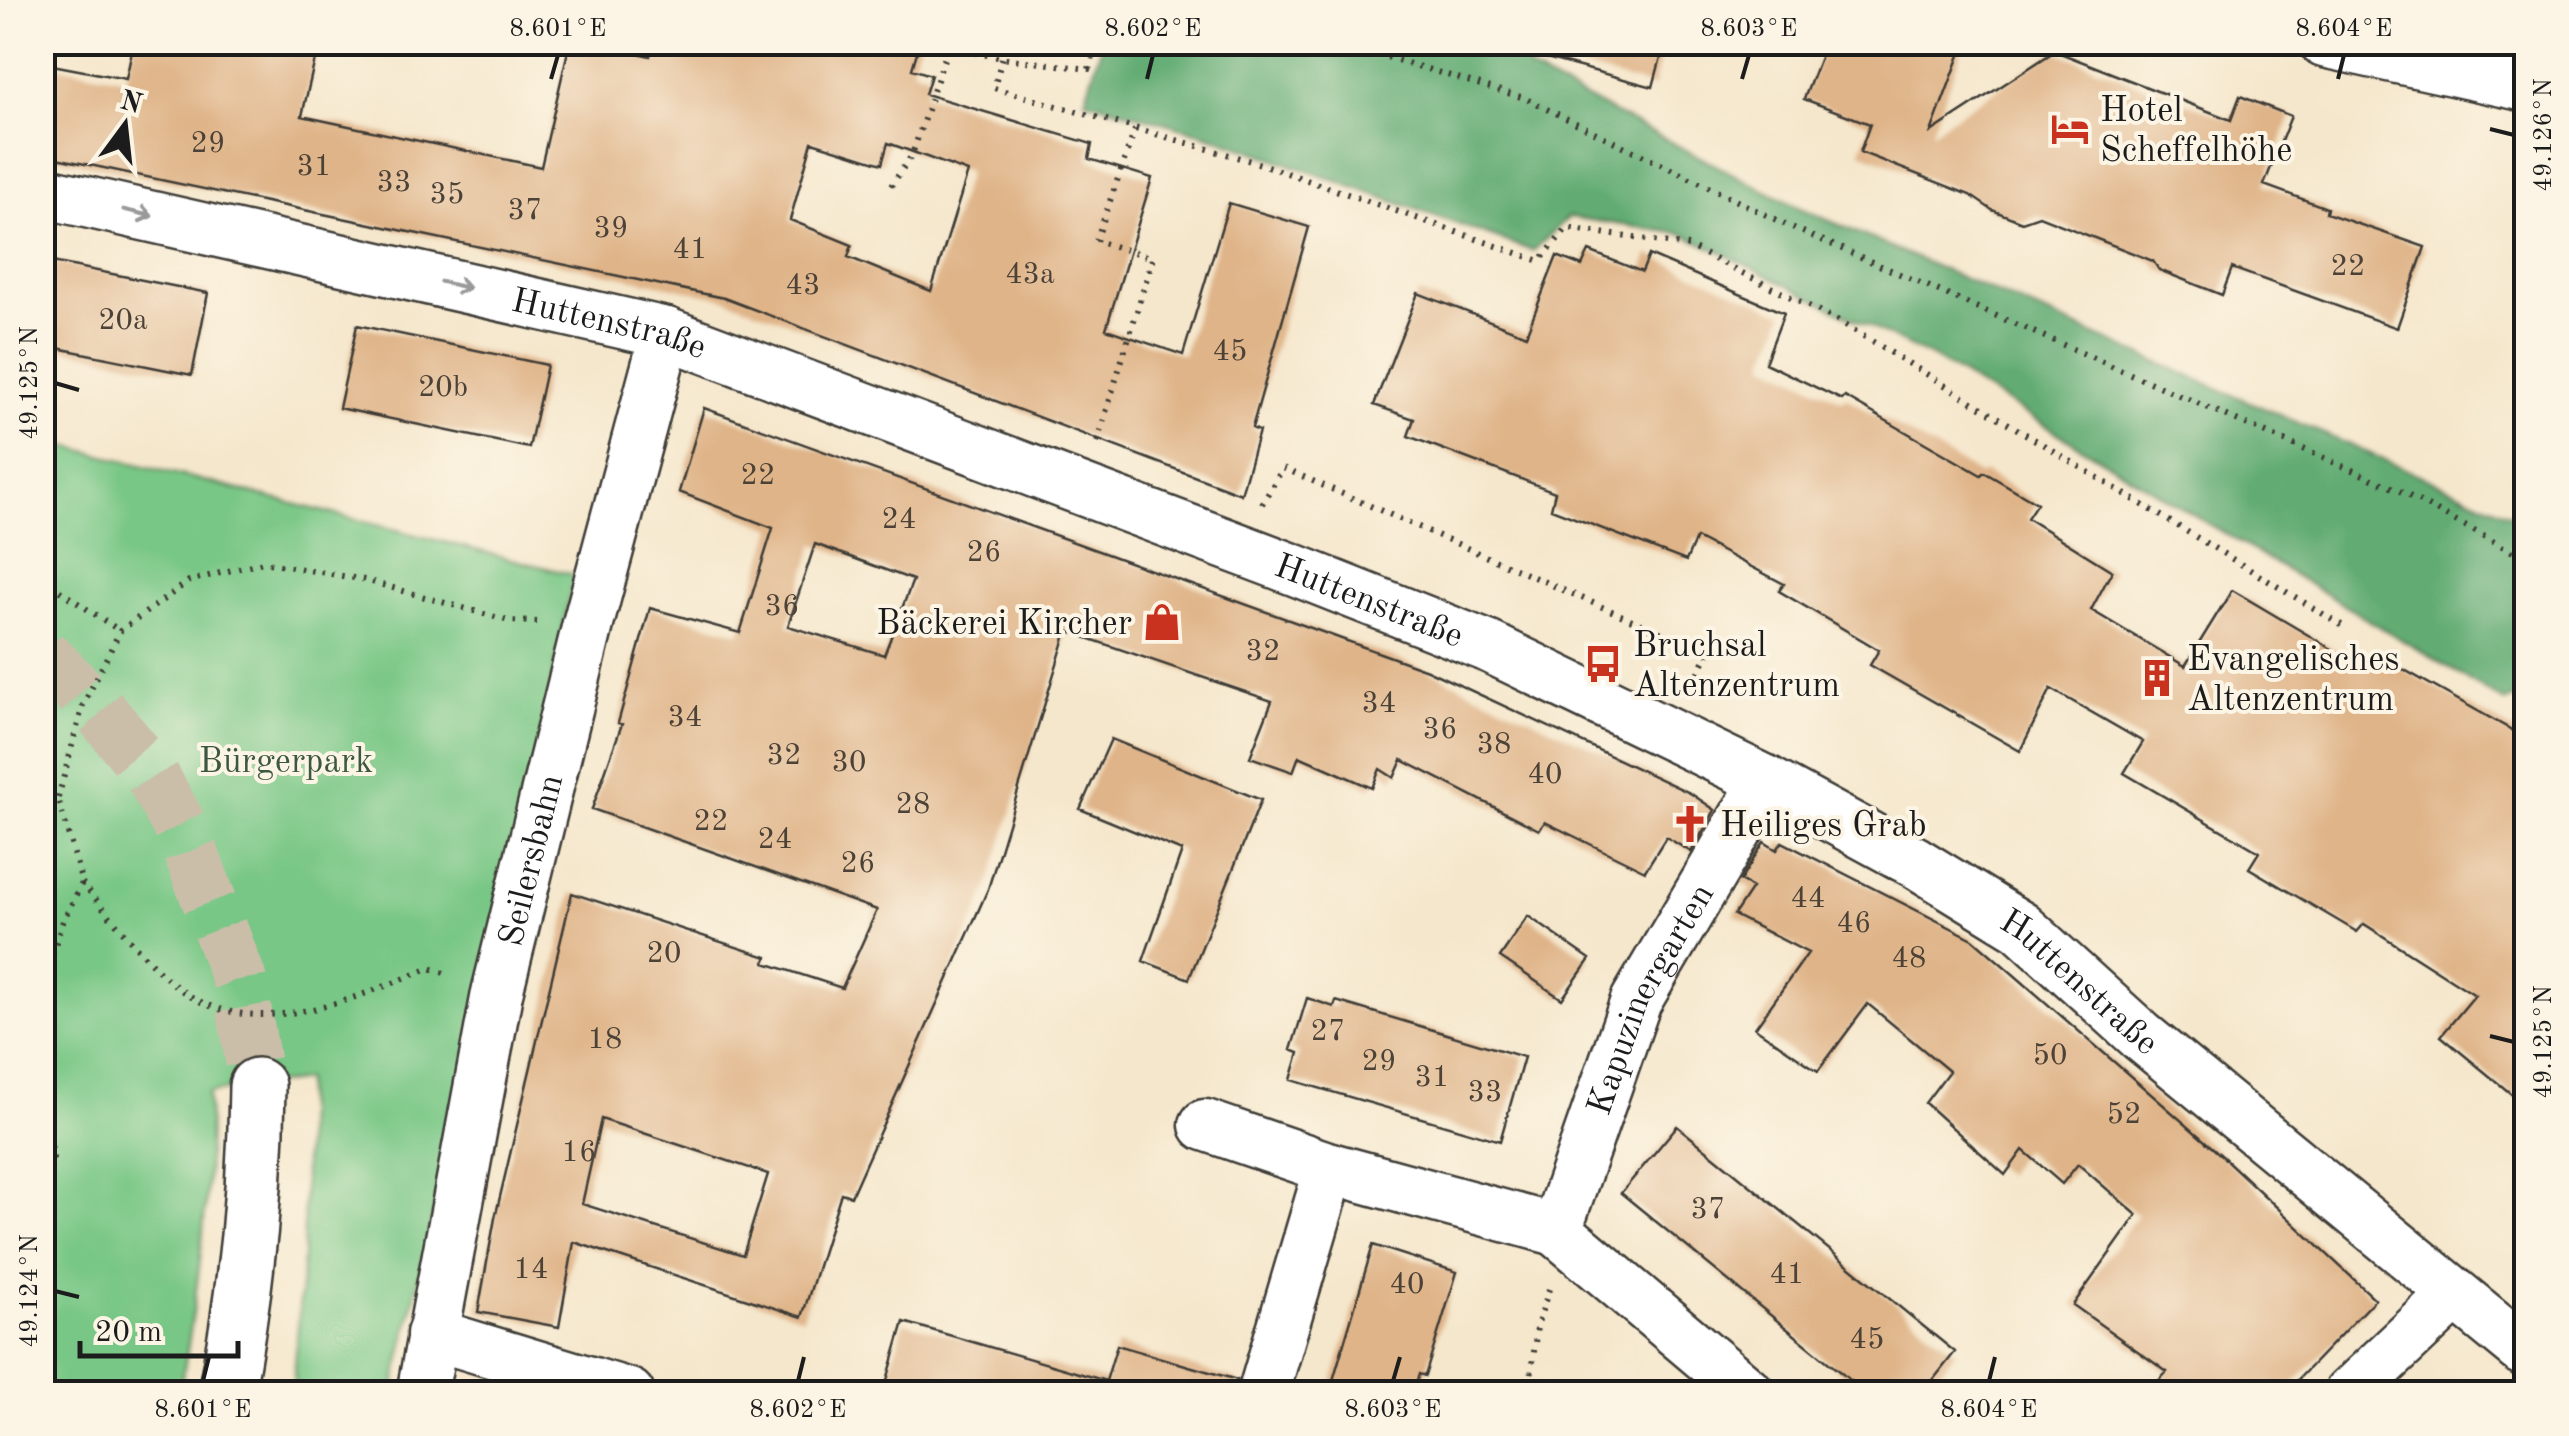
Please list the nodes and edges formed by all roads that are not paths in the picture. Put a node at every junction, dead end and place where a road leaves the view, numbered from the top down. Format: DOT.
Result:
graph roads {
  1 [pos="2324,42"];
  2 [pos="2526,86"];
  3 [pos="42,192"];
  4 [pos="666,333"];
  5 [pos="1766,781"];
  6 [pos="257,1086"];
  7 [pos="1205,1125"];
  8 [pos="1330,1168"];
  9 [pos="1560,1235"];
  10 [pos="2454,1295"];
  11 [pos="432,1334"];
  12 [pos="2526,1352"];
  13 [pos="226,1394"];
  14 [pos="422,1394"];
  15 [pos="629,1394"];
  16 [pos="1263,1394"];
  17 [pos="1750,1394"];
  18 [pos="2349,1394"];
  1 -- 2 [label="street"];
  3 -- 4 [label="street, Huttenstraße, one-way"];
  4 -- 5 [label="street, Huttenstraße"];
  4 -- 11 [label="street, Seilersbahn"];
  5 -- 9 [label="street, Kapuzinergarten"];
  5 -- 10 [label="street, Huttenstraße"];
  6 -- 13 [label="main road"];
  7 -- 8 [label="street"];
  8 -- 9 [label="street"];
  8 -- 16 [label="street"];
  9 -- 17 [label="street"];
  10 -- 12 [label="street, Huttenstraße"];
  10 -- 18 [label="street"];
  11 -- 14 [label="street, Seilersbahn"];
  11 -- 15 [label="street"];
}
